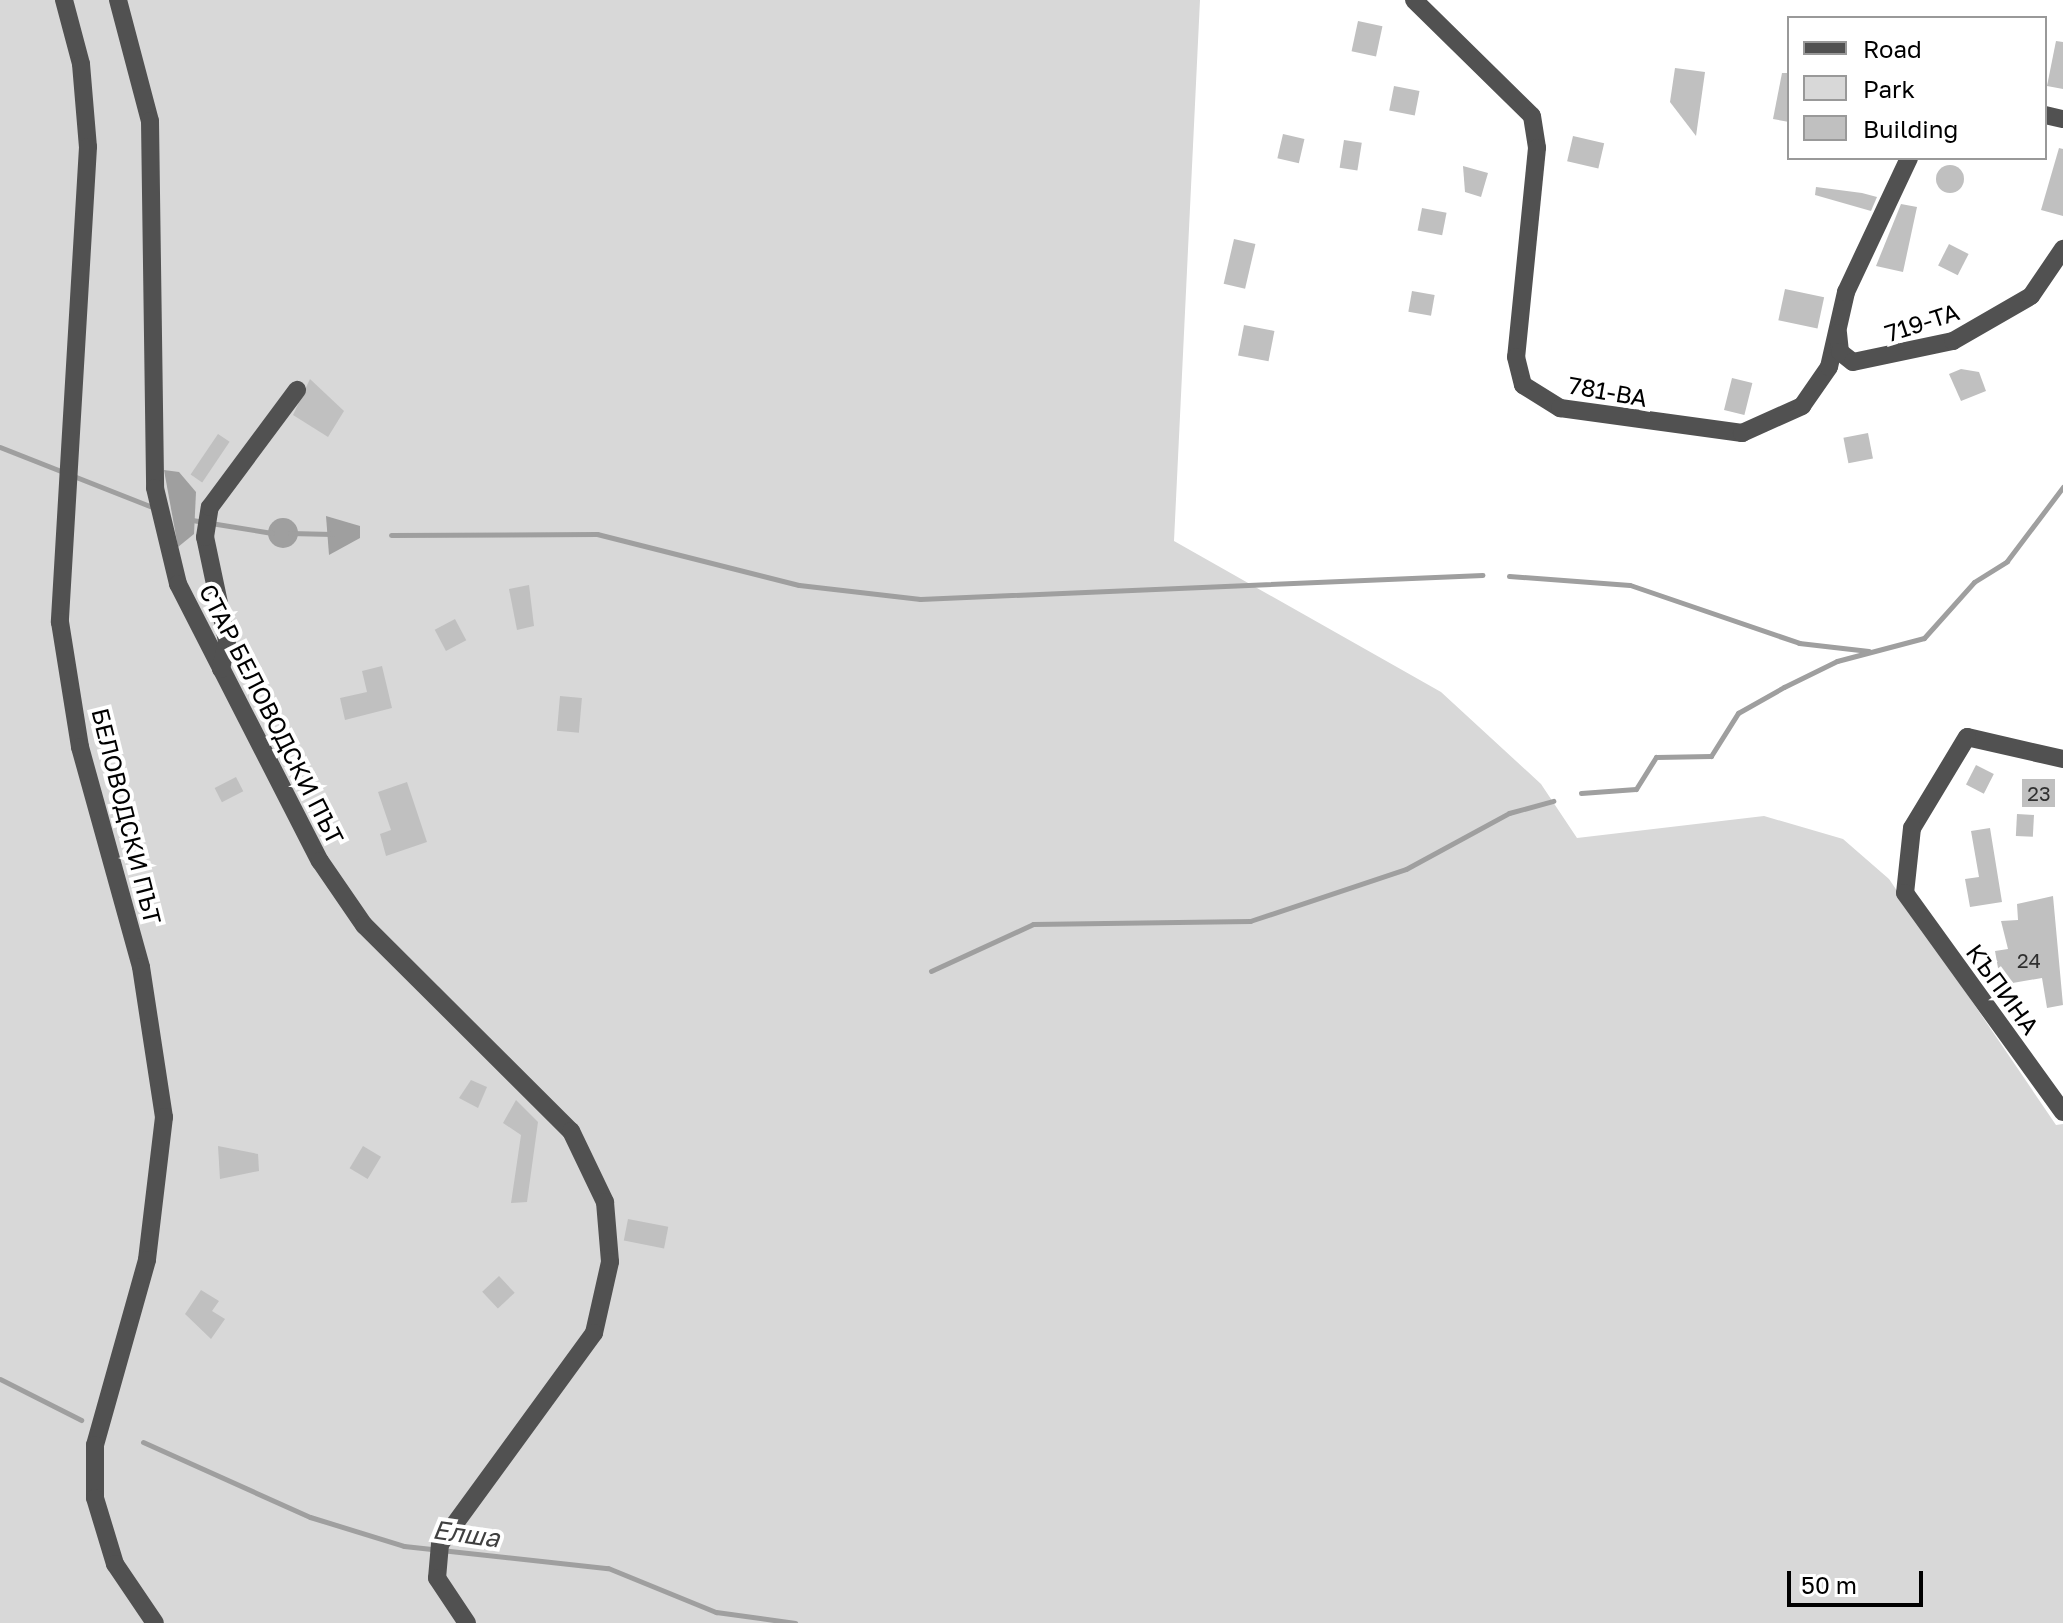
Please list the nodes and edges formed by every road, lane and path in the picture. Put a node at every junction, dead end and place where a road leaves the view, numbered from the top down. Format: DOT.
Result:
graph roads {
  1 [pos="64,0"];
  2 [pos="118,0"];
  3 [pos="1414,0"];
  4 [pos="1908,160"];
  5 [pos="2063,249"];
  6 [pos="1837,326"];
  7 [pos="297,390"];
  8 [pos="221,669"];
  9 [pos="2063,759"];
  10 [pos="2063,1112"];
  11 [pos="155,1623"];
  12 [pos="467,1623"];
  1 -- 11 [label="street, БЕЛОВОДСКИ ПЪТ"];
  2 -- 8 [label="street, СТАР БЕЛОВОДСКИ ПЪТ"];
  3 -- 6 [label="street, 781-ВА"];
  4 -- 6 [label="street, 781-ВА"];
  5 -- 6 [label="street, 719-ТА"];
  7 -- 8 [label="street"];
  8 -- 12 [label="street, СТАР БЕЛОВОДСКИ ПЪТ"];
  9 -- 10 [label="street, КЪПИНА"];
}
